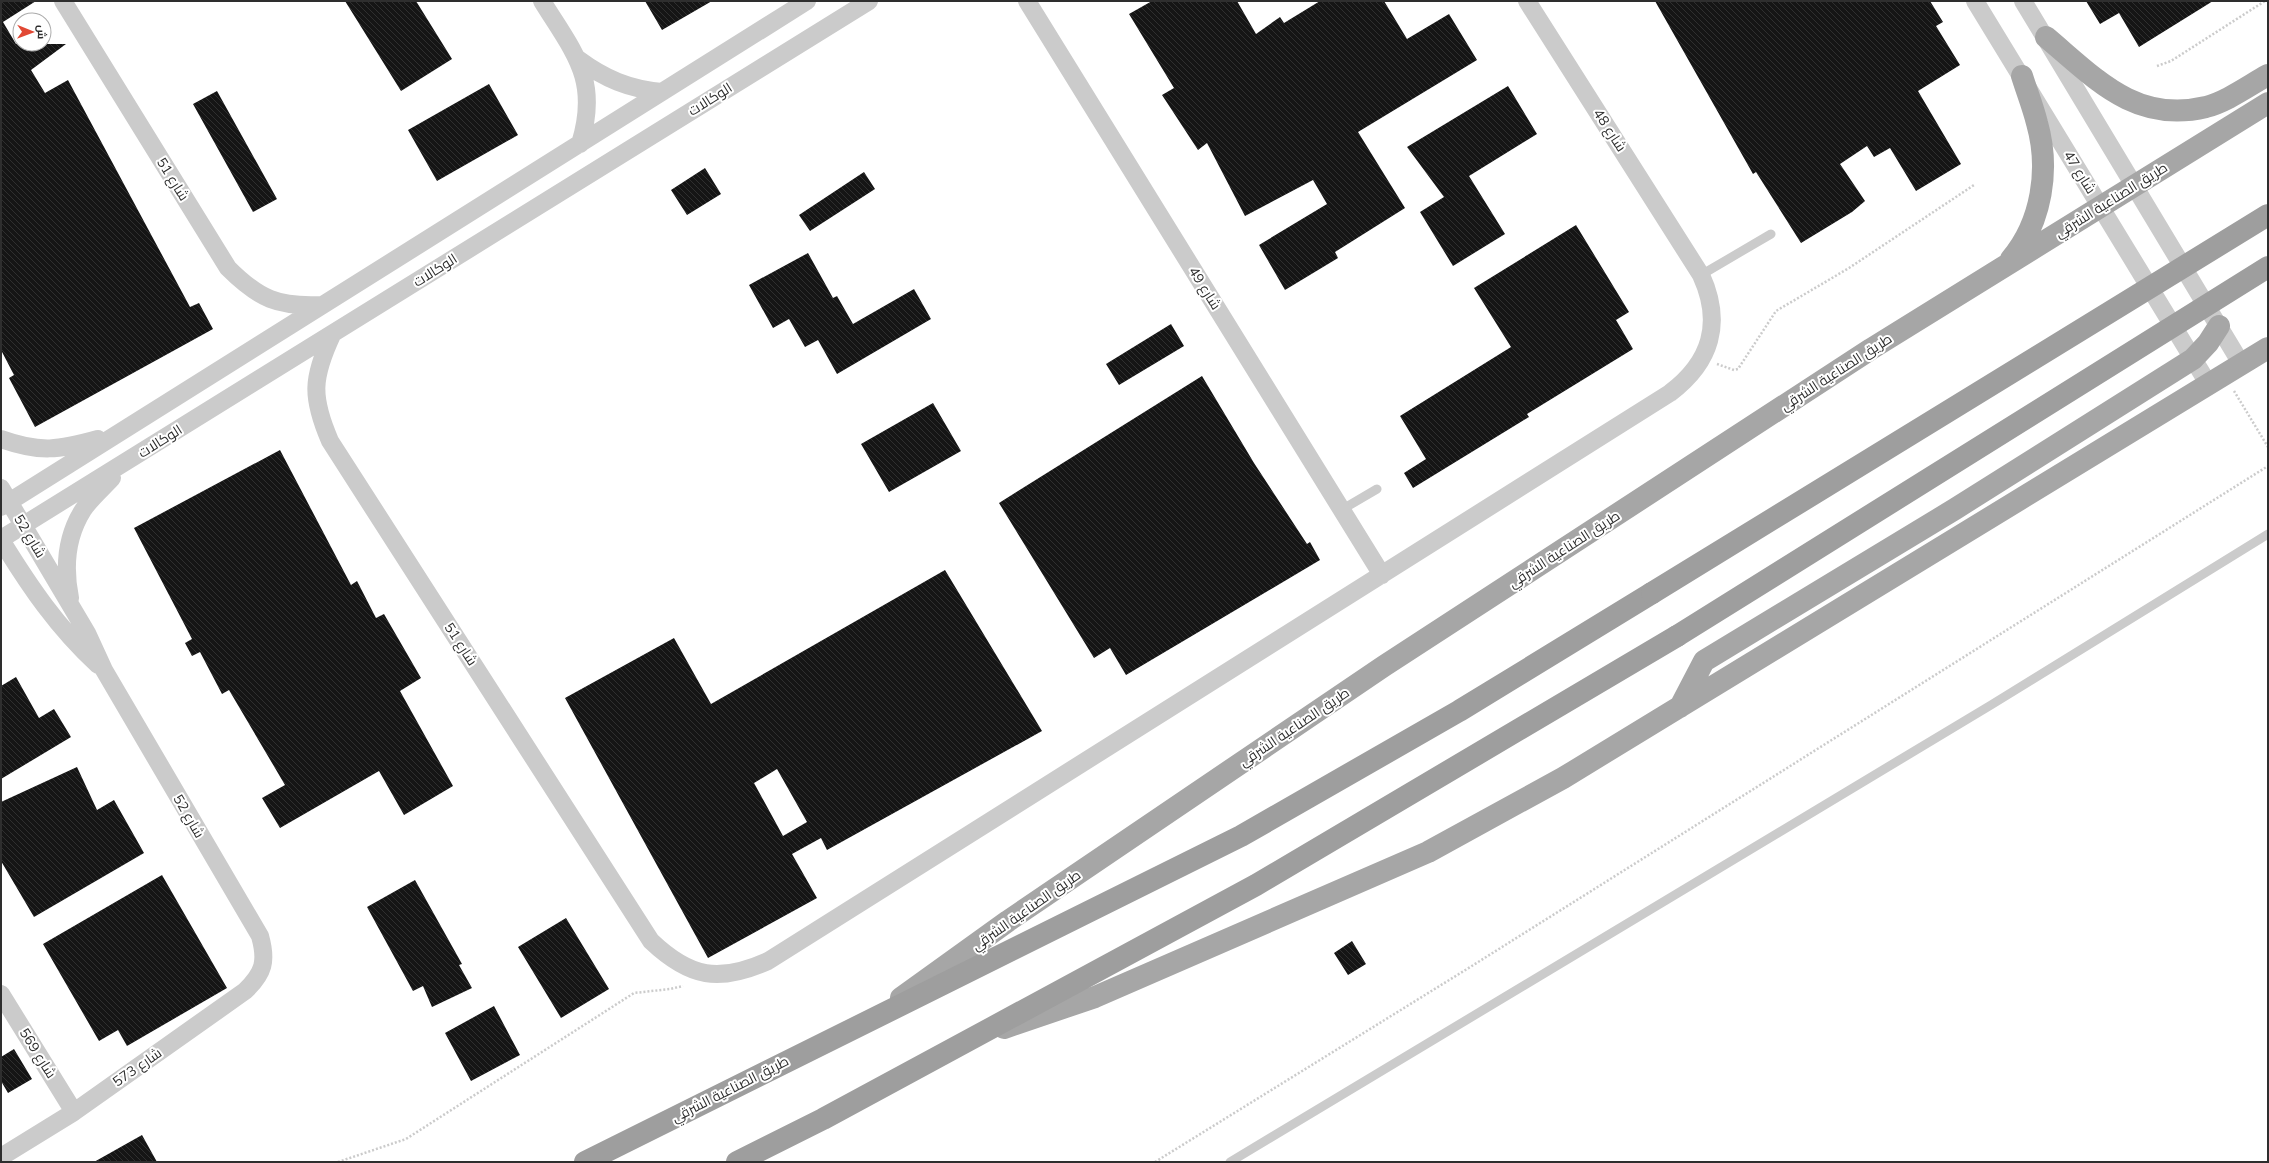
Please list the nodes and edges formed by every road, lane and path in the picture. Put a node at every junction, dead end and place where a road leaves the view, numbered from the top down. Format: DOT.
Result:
graph roads {
  1 [pos="63,1"];
  2 [pos="542,1"];
  3 [pos="807,1"];
  4 [pos="869,1"];
  5 [pos="1027,1"];
  6 [pos="1527,1"];
  7 [pos="1975,1"];
  8 [pos="2023,1"];
  9 [pos="2265,1"];
  10 [pos="2046,36"];
  11 [pos="578,60"];
  12 [pos="2157,66"];
  13 [pos="2268,75"];
  14 [pos="2022,76"];
  15 [pos="662,92"];
  16 [pos="2268,103"];
  17 [pos="580,144"];
  18 [pos="1974,185"];
  19 [pos="2135,186"];
  20 [pos="2101,206"];
  21 [pos="2268,215"];
  22 [pos="1771,234"];
  23 [pos="2005,265"];
  24 [pos="2268,267"];
  25 [pos="1702,275"];
  26 [pos="322,305"];
  27 [pos="2219,326"];
  28 [pos="332,334"];
  29 [pos="2268,348"];
  30 [pos="1702,359"];
  31 [pos="2193,359"];
  32 [pos="2225,375"];
  33 [pos="116,434"];
  34 [pos="1,439"];
  35 [pos="2268,447"];
  36 [pos="126,462"];
  37 [pos="2268,466"];
  38 [pos="1377,489"];
  39 [pos="4,499"];
  40 [pos="1343,509"];
  41 [pos="24,526"];
  42 [pos="2268,534"];
  43 [pos="1,540"];
  44 [pos="1382,575"];
  45 [pos="71,606"];
  46 [pos="104,670"];
  47 [pos="1679,708"];
  48 [pos="263,966"];
  49 [pos="684,985"];
  50 [pos="1,994"];
  51 [pos="875,1017"];
  52 [pos="968,1040"];
  53 [pos="74,1112"];
  54 [pos="1,1157"];
  55 [pos="338,1162"];
  56 [pos="585,1162"];
  57 [pos="737,1162"];
  58 [pos="1154,1162"];
  59 [pos="1230,1162"];
  1 -- 26 [label="street, شارع 51"];
  2 -- 11 [label="street"];
  3 -- 15 [label="street, الوكالات"];
  4 -- 28 [label="street, الوكالات"];
  5 -- 40 [label="street, شارع 49"];
  6 -- 25 [label="street, شارع 48"];
  7 -- 14 [label="street, شارع 47"];
  8 -- 10 [label="street"];
  9 -- 12 [label="path"];
  10 -- 13 [label="main road"];
  10 -- 19 [label="street"];
  11 -- 15 [label="street"];
  11 -- 17 [label="street"];
  14 -- 20 [label="street, شارع 47"];
  14 -- 23 [label="main road"];
  15 -- 17 [label="street, الوكالات"];
  16 -- 19 [label="main road, طريق الصناعية الشرقي"];
  17 -- 26 [label="street, الوكالات"];
  18 -- 30 [label="path"];
  19 -- 20 [label="main road, طريق الصناعية الشرقي"];
  19 -- 27 [label="street"];
  20 -- 23 [label="main road, طريق الصناعية الشرقي"];
  20 -- 31 [label="street, شارع 47"];
  21 -- 51 [label="highway, طريق الصناعية الشرقي, bridge"];
  22 -- 25 [label="lane"];
  23 -- 51 [label="main road, طريق الصناعية الشرقي"];
  24 -- 52 [label="highway, bridge"];
  25 -- 30 [label="street"];
  26 -- 33 [label="street, الوكالات"];
  27 -- 31 [label="main road"];
  27 -- 32 [label="street"];
  28 -- 36 [label="street, الوكالات"];
  28 -- 44 [label="street, شارع 51"];
  29 -- 32 [label="main road"];
  30 -- 44 [label="street"];
  31 -- 32 [label="street, شارع 47"];
  31 -- 47 [label="main road"];
  32 -- 35 [label="path"];
  32 -- 47 [label="main road"];
  33 -- 34 [label="street"];
  33 -- 39 [label="street, الوكالات"];
  36 -- 41 [label="street, الوكالات"];
  36 -- 45 [label="street"];
  37 -- 58 [label="path"];
  38 -- 40 [label="lane"];
  39 -- 41 [label="street, شارع 52"];
  40 -- 44 [label="street, شارع 49"];
  41 -- 43 [label="street, الوكالات"];
  41 -- 45 [label="street, شارع 52"];
  42 -- 59 [label="lane"];
  43 -- 46 [label="street, شارع 52"];
  45 -- 46 [label="street, شارع 52"];
  46 -- 48 [label="street, شارع 52"];
  47 -- 52 [label="main road"];
  48 -- 53 [label="street, شارع 573"];
  49 -- 55 [label="path"];
  50 -- 53 [label="street, شارع 569"];
  51 -- 56 [label="highway, طريق الصناعية الشرقي"];
  52 -- 57 [label="highway"];
  53 -- 54 [label="street, شارع 573"];
}
